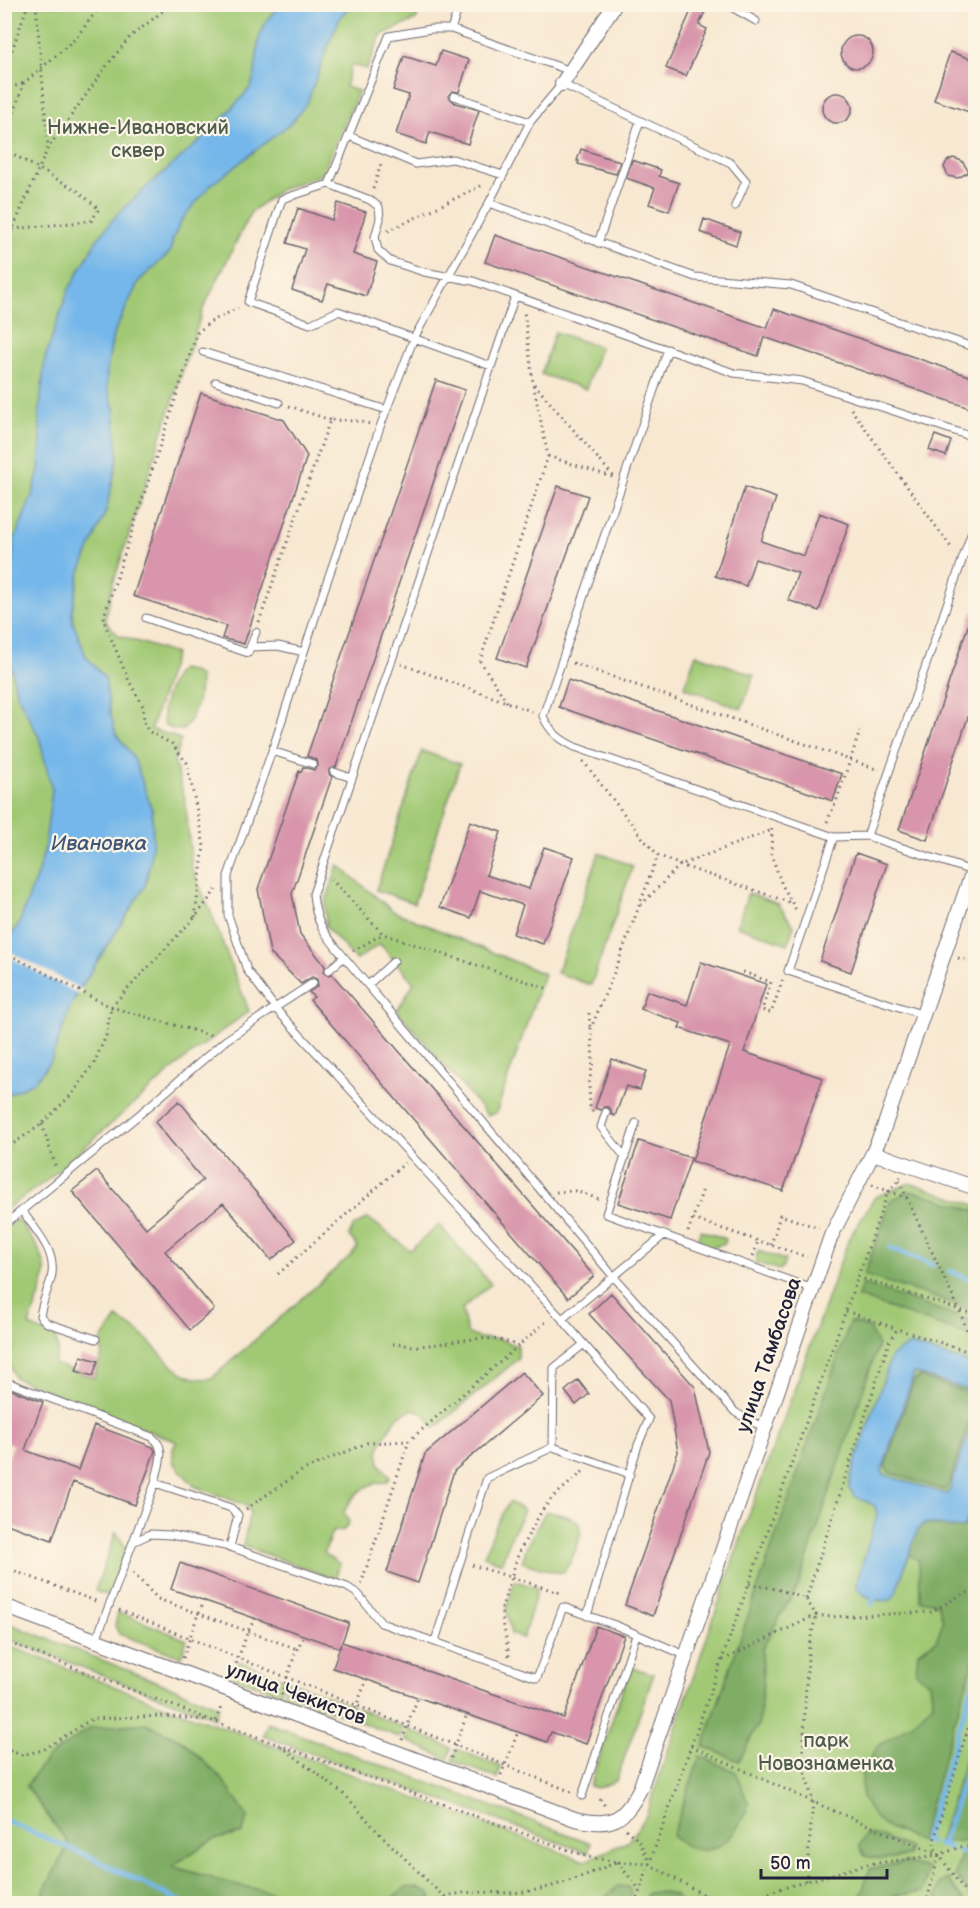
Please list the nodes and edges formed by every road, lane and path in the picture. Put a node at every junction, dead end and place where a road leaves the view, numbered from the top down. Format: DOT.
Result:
graph roads {
  1 [pos="28,4"];
  2 [pos="36,4"];
  3 [pos="102,4"];
  4 [pos="172,4"];
  5 [pos="460,4"];
  6 [pos="615,4"];
  7 [pos="726,4"];
  8 [pos="756,21"];
  9 [pos="451,29"];
  10 [pos="42,69"];
  11 [pos="572,71"];
  12 [pos="4,72"];
  13 [pos="24,83"];
  14 [pos="564,85"];
  15 [pos="4,90"];
  16 [pos="454,96"];
  17 [pos="640,121"];
  18 [pos="530,122"];
  19 [pos="349,136"];
  20 [pos="4,141"];
  21 [pos="48,148"];
  22 [pos="4,149"];
  23 [pos="385,151"];
  24 [pos="38,170"];
  25 [pos="503,176"];
  26 [pos="329,184"];
  27 [pos="370,200"];
  28 [pos="489,203"];
  29 [pos="735,206"];
  30 [pos="13,229"];
  31 [pos="4,230"];
  32 [pos="375,237"];
  33 [pos="598,243"];
  34 [pos="4,249"];
  35 [pos="449,277"];
  36 [pos="518,297"];
  37 [pos="237,308"];
  38 [pos="414,338"];
  39 [pos="975,348"];
  40 [pos="668,349"];
  41 [pos="203,352"];
  42 [pos="491,366"];
  43 [pos="216,382"];
  44 [pos="533,383"];
  45 [pos="840,393"];
  46 [pos="279,403"];
  47 [pos="387,410"];
  48 [pos="330,420"];
  49 [pos="359,421"];
  50 [pos="975,438"];
  51 [pos="548,456"];
  52 [pos="614,478"];
  53 [pos="622,481"];
  54 [pos="975,520"];
  55 [pos="961,562"];
  56 [pos="146,618"];
  57 [pos="256,632"];
  58 [pos="250,647"];
  59 [pos="304,652"];
  60 [pos="563,660"];
  61 [pos="391,661"];
  62 [pos="507,702"];
  63 [pos="543,716"];
  64 [pos="860,731"];
  65 [pos="575,747"];
  66 [pos="272,751"];
  67 [pos="850,760"];
  68 [pos="313,764"];
  69 [pos="334,772"];
  70 [pos="889,773"];
  71 [pos="352,778"];
  72 [pos="773,816"];
  73 [pos="772,830"];
  74 [pos="822,833"];
  75 [pos="867,836"];
  76 [pos="834,837"];
  77 [pos="658,855"];
  78 [pos="680,865"];
  79 [pos="974,866"];
  80 [pos="321,869"];
  81 [pos="228,876"];
  82 [pos="792,903"];
  83 [pos="639,907"];
  84 [pos="195,918"];
  85 [pos="804,925"];
  86 [pos="383,934"];
  87 [pos="4,952"];
  88 [pos="344,957"];
  89 [pos="394,961"];
  90 [pos="329,970"];
  91 [pos="743,972"];
  92 [pos="783,978"];
  93 [pos="313,984"];
  94 [pos="368,985"];
  95 [pos="546,988"];
  96 [pos="111,1007"];
  97 [pos="276,1009"];
  98 [pos="589,1013"];
  99 [pos="924,1016"];
  100 [pos="591,1028"];
  101 [pos="226,1040"];
  102 [pos="606,1112"];
  103 [pos="42,1124"];
  104 [pos="636,1124"];
  105 [pos="601,1127"];
  106 [pos="4,1150"];
  107 [pos="873,1153"];
  108 [pos="413,1156"];
  109 [pos="625,1156"];
  110 [pos="903,1171"];
  111 [pos="60,1181"];
  112 [pos="899,1181"];
  113 [pos="869,1183"];
  114 [pos="975,1188"];
  115 [pos="703,1189"];
  116 [pos="888,1192"];
  117 [pos="542,1193"];
  118 [pos="907,1198"];
  119 [pos="609,1203"];
  120 [pos="23,1212"];
  121 [pos="693,1219"];
  122 [pos="4,1225"];
  123 [pos="819,1228"];
  124 [pos="664,1235"];
  125 [pos="758,1241"];
  126 [pos="685,1243"];
  127 [pos="771,1245"];
  128 [pos="807,1257"];
  129 [pos="750,1266"];
  130 [pos="278,1274"];
  131 [pos="613,1276"];
  132 [pos="858,1277"];
  133 [pos="813,1289"];
  134 [pos="958,1310"];
  135 [pos="846,1311"];
  136 [pos="556,1312"];
  137 [pos="975,1315"];
  138 [pos="562,1319"];
  139 [pos="897,1329"];
  140 [pos="96,1339"];
  141 [pos="393,1344"];
  142 [pos="584,1344"];
  143 [pos="518,1346"];
  144 [pos="975,1353"];
  145 [pos="4,1380"];
  146 [pos="765,1427"];
  147 [pos="409,1441"];
  148 [pos="553,1447"];
  149 [pos="600,1463"];
  150 [pos="630,1474"];
  151 [pos="155,1483"];
  152 [pos="238,1515"];
  153 [pos="133,1542"];
  154 [pos="230,1547"];
  155 [pos="461,1561"];
  156 [pos="125,1564"];
  157 [pos="4,1568"];
  158 [pos="511,1578"];
  159 [pos="749,1584"];
  160 [pos="975,1591"];
  161 [pos="358,1594"];
  162 [pos="806,1599"];
  163 [pos="205,1600"];
  164 [pos="4,1606"];
  165 [pos="109,1606"];
  166 [pos="563,1607"];
  167 [pos="198,1614"];
  168 [pos="816,1615"];
  169 [pos="587,1616"];
  170 [pos="255,1618"];
  171 [pos="248,1631"];
  172 [pos="636,1635"];
  173 [pos="304,1636"];
  174 [pos="189,1638"];
  175 [pos="96,1640"];
  176 [pos="4,1641"];
  177 [pos="435,1641"];
  178 [pos="297,1649"];
  179 [pos="687,1656"];
  180 [pos="239,1658"];
  181 [pos="721,1661"];
  182 [pos="512,1669"];
  183 [pos="178,1671"];
  184 [pos="287,1678"];
  185 [pos="367,1679"];
  186 [pos="227,1689"];
  187 [pos="418,1697"];
  188 [pos="975,1702"];
  189 [pos="356,1705"];
  190 [pos="276,1708"];
  191 [pos="467,1714"];
  192 [pos="214,1721"];
  193 [pos="407,1725"];
  194 [pos="518,1732"];
  195 [pos="346,1734"];
  196 [pos="279,1744"];
  197 [pos="455,1745"];
  198 [pos="691,1746"];
  199 [pos="4,1749"];
  200 [pos="398,1753"];
  201 [pos="504,1765"];
  202 [pos="446,1771"];
  203 [pos="496,1790"];
  204 [pos="582,1796"];
  205 [pos="813,1802"];
  206 [pos="575,1819"];
  207 [pos="975,1844"];
  208 [pos="939,1855"];
  209 [pos="617,1862"];
  210 [pos="649,1864"];
  211 [pos="806,1881"];
  212 [pos="640,1890"];
  213 [pos="444,1897"];
  214 [pos="444,1904"];
  215 [pos="635,1904"];
  216 [pos="720,1904"];
  217 [pos="741,1904"];
  218 [pos="926,1904"];
  219 [pos="974,1904"];
  1 -- 12 [label="path"];
  2 -- 10 [label="path"];
  3 -- 10 [label="path"];
  4 -- 21 [label="path"];
  5 -- 9 [label="lane"];
  6 -- 11 [label="street"];
  7 -- 8 [label="lane"];
  9 -- 11 [label="lane"];
  9 -- 19 [label="lane"];
  10 -- 13 [label="path"];
  10 -- 21 [label="path"];
  11 -- 14 [label="street"];
  13 -- 15 [label="path"];
  13 -- 20 [label="path"];
  14 -- 17 [label="lane"];
  14 -- 18 [label="lane"];
  16 -- 18 [label="lane"];
  17 -- 29 [label="lane"];
  17 -- 33 [label="lane"];
  18 -- 25 [label="lane"];
  19 -- 23 [label="lane"];
  19 -- 26 [label="lane"];
  21 -- 24 [label="path"];
  22 -- 24 [label="path"];
  23 -- 25 [label="lane"];
  23 -- 27 [label="path"];
  24 -- 30 [label="path"];
  24 -- 30 [label="path"];
  25 -- 28 [label="lane"];
  25 -- 32 [label="path"];
  26 -- 27 [label="lane"];
  26 -- 38 [label="lane"];
  27 -- 32 [label="lane"];
  28 -- 33 [label="lane"];
  28 -- 35 [label="lane"];
  30 -- 31 [label="path"];
  30 -- 34 [label="path"];
  32 -- 35 [label="lane"];
  33 -- 39 [label="lane"];
  35 -- 36 [label="lane"];
  35 -- 38 [label="lane"];
  36 -- 40 [label="lane"];
  36 -- 42 [label="lane"];
  36 -- 44 [label="path"];
  37 -- 84 [label="path"];
  38 -- 42 [label="lane"];
  38 -- 47 [label="lane"];
  40 -- 45 [label="lane"];
  40 -- 53 [label="lane"];
  41 -- 47 [label="lane"];
  42 -- 61 [label="lane"];
  43 -- 46 [label="lane"];
  44 -- 51 [label="path"];
  44 -- 52 [label="path"];
  45 -- 50 [label="lane"];
  45 -- 55 [label="path"];
  46 -- 48 [label="path"];
  47 -- 59 [label="lane"];
  48 -- 49 [label="path"];
  48 -- 57 [label="path"];
  51 -- 52 [label="path"];
  51 -- 62 [label="path"];
  52 -- 53 [label="path"];
  53 -- 60 [label="lane"];
  54 -- 55 [label="lane"];
  55 -- 70 [label="lane"];
  56 -- 58 [label="lane"];
  57 -- 58 [label="lane"];
  58 -- 59 [label="lane"];
  59 -- 66 [label="lane"];
  60 -- 63 [label="lane"];
  60 -- 67 [label="path"];
  61 -- 62 [label="path"];
  61 -- 71 [label="lane"];
  62 -- 63 [label="path"];
  63 -- 65 [label="lane"];
  64 -- 67 [label="path"];
  65 -- 72 [label="lane"];
  65 -- 77 [label="path"];
  66 -- 68 [label="lane"];
  66 -- 81 [label="lane"];
  67 -- 70 [label="path"];
  67 -- 74 [label="path"];
  69 -- 71 [label="lane"];
  70 -- 75 [label="lane"];
  71 -- 80 [label="lane"];
  72 -- 73 [label="path"];
  72 -- 74 [label="lane"];
  73 -- 78 [label="path"];
  73 -- 82 [label="path"];
  74 -- 76 [label="lane"];
  75 -- 76 [label="lane"];
  75 -- 79 [label="lane"];
  76 -- 85 [label="lane"];
  77 -- 78 [label="path"];
  77 -- 83 [label="path"];
  78 -- 82 [label="path"];
  78 -- 83 [label="path"];
  79 -- 99 [label="street, улица Тамбасова"];
  80 -- 86 [label="path"];
  80 -- 88 [label="lane"];
  81 -- 84 [label="path"];
  81 -- 97 [label="lane"];
  82 -- 85 [label="path"];
  83 -- 100 [label="path"];
  84 -- 96 [label="path"];
  85 -- 99 [label="lane"];
  86 -- 88 [label="path"];
  86 -- 95 [label="path"];
  87 -- 96 [label="path"];
  88 -- 90 [label="lane"];
  88 -- 94 [label="lane"];
  89 -- 94 [label="lane"];
  91 -- 92 [label="path"];
  93 -- 97 [label="lane"];
  94 -- 117 [label="lane"];
  96 -- 101 [label="path"];
  96 -- 103 [label="path"];
  97 -- 101 [label="lane"];
  97 -- 108 [label="lane"];
  98 -- 100 [label="path"];
  99 -- 107 [label="street, улица Тамбасова"];
  100 -- 105 [label="path"];
  101 -- 111 [label="lane"];
  102 -- 105 [label="lane"];
  103 -- 106 [label="path"];
  103 -- 111 [label="path"];
  104 -- 109 [label="lane"];
  105 -- 109 [label="lane"];
  107 -- 114 [label="street"];
  107 -- 133 [label="street, улица Тамбасова"];
  108 -- 130 [label="path"];
  108 -- 136 [label="lane"];
  109 -- 119 [label="lane"];
  110 -- 112 [label="path"];
  111 -- 120 [label="lane"];
  112 -- 116 [label="path"];
  112 -- 118 [label="path"];
  113 -- 116 [label="path"];
  115 -- 121 [label="path"];
  116 -- 118 [label="path"];
  116 -- 132 [label="path"];
  117 -- 119 [label="path"];
  117 -- 131 [label="lane"];
  118 -- 134 [label="path"];
  119 -- 124 [label="lane"];
  120 -- 122 [label="lane"];
  120 -- 140 [label="lane"];
  121 -- 125 [label="path"];
  121 -- 126 [label="path"];
  123 -- 127 [label="path"];
  124 -- 126 [label="lane"];
  124 -- 131 [label="lane"];
  125 -- 127 [label="path"];
  125 -- 129 [label="path"];
  126 -- 129 [label="lane"];
  127 -- 128 [label="path"];
  129 -- 133 [label="lane"];
  131 -- 138 [label="lane"];
  131 -- 146 [label="lane"];
  132 -- 134 [label="path"];
  132 -- 135 [label="path"];
  133 -- 146 [label="street, улица Тамбасова"];
  134 -- 137 [label="path"];
  134 -- 144 [label="path"];
  135 -- 139 [label="path"];
  135 -- 159 [label="path"];
  136 -- 138 [label="lane"];
  136 -- 143 [label="path"];
  138 -- 142 [label="lane"];
  139 -- 144 [label="path"];
  139 -- 162 [label="path"];
  141 -- 143 [label="path"];
  142 -- 148 [label="lane"];
  142 -- 150 [label="lane"];
  143 -- 147 [label="path"];
  145 -- 151 [label="lane"];
  146 -- 179 [label="street, улица Тамбасова"];
  147 -- 152 [label="path"];
  147 -- 161 [label="path"];
  148 -- 149 [label="lane"];
  148 -- 155 [label="lane"];
  149 -- 150 [label="lane"];
  149 -- 158 [label="path"];
  150 -- 169 [label="lane"];
  151 -- 152 [label="lane"];
  151 -- 153 [label="lane"];
  152 -- 154 [label="lane"];
  153 -- 154 [label="lane"];
  153 -- 156 [label="lane"];
  154 -- 161 [label="lane"];
  155 -- 158 [label="path"];
  155 -- 177 [label="lane"];
  156 -- 165 [label="lane"];
  156 -- 167 [label="path"];
  157 -- 165 [label="path"];
  158 -- 166 [label="path"];
  158 -- 182 [label="path"];
  159 -- 162 [label="path"];
  159 -- 181 [label="path"];
  160 -- 168 [label="path"];
  161 -- 177 [label="lane"];
  162 -- 168 [label="path"];
  163 -- 167 [label="path"];
  164 -- 175 [label="street, улица Чекистов"];
  165 -- 174 [label="path"];
  165 -- 175 [label="lane"];
  166 -- 169 [label="lane"];
  166 -- 182 [label="lane"];
  167 -- 171 [label="path"];
  167 -- 174 [label="path"];
  168 -- 181 [label="path"];
  168 -- 205 [label="path"];
  169 -- 172 [label="lane"];
  170 -- 171 [label="path"];
  171 -- 178 [label="path"];
  171 -- 180 [label="path"];
  172 -- 179 [label="lane"];
  172 -- 204 [label="lane"];
  173 -- 178 [label="path"];
  174 -- 180 [label="path"];
  174 -- 183 [label="path"];
  175 -- 183 [label="street, улица Чекистов"];
  176 -- 192 [label="path"];
  177 -- 182 [label="lane"];
  178 -- 184 [label="path"];
  179 -- 206 [label="street, улица Тамбасова"];
  180 -- 184 [label="path"];
  180 -- 186 [label="path"];
  181 -- 198 [label="path"];
  183 -- 186 [label="street, улица Чекистов"];
  184 -- 189 [label="path"];
  184 -- 190 [label="path"];
  185 -- 189 [label="path"];
  186 -- 190 [label="street, улица Чекистов"];
  186 -- 192 [label="path"];
  187 -- 193 [label="path"];
  188 -- 208 [label="path"];
  189 -- 193 [label="path"];
  189 -- 195 [label="path"];
  190 -- 195 [label="street, улица Чекистов"];
  191 -- 197 [label="path"];
  192 -- 196 [label="path"];
  192 -- 199 [label="path"];
  193 -- 197 [label="path"];
  193 -- 200 [label="path"];
  194 -- 201 [label="path"];
  195 -- 200 [label="street, улица Чекистов"];
  196 -- 209 [label="path"];
  196 -- 213 [label="path"];
  197 -- 201 [label="path"];
  197 -- 202 [label="path"];
  198 -- 205 [label="path"];
  198 -- 210 [label="path"];
  200 -- 202 [label="street, улица Чекистов"];
  201 -- 203 [label="path"];
  201 -- 204 [label="path"];
  202 -- 203 [label="street, улица Чекистов"];
  203 -- 206 [label="street, улица Чекистов"];
  205 -- 208 [label="path"];
  205 -- 211 [label="path"];
  207 -- 208 [label="path"];
  208 -- 211 [label="path"];
  208 -- 218 [label="path"];
  208 -- 219 [label="path"];
  209 -- 210 [label="path"];
  209 -- 212 [label="path"];
  209 -- 213 [label="path"];
  210 -- 212 [label="path"];
  210 -- 216 [label="path"];
  211 -- 217 [label="path"];
  212 -- 215 [label="path"];
  213 -- 214 [label="path"];
}
